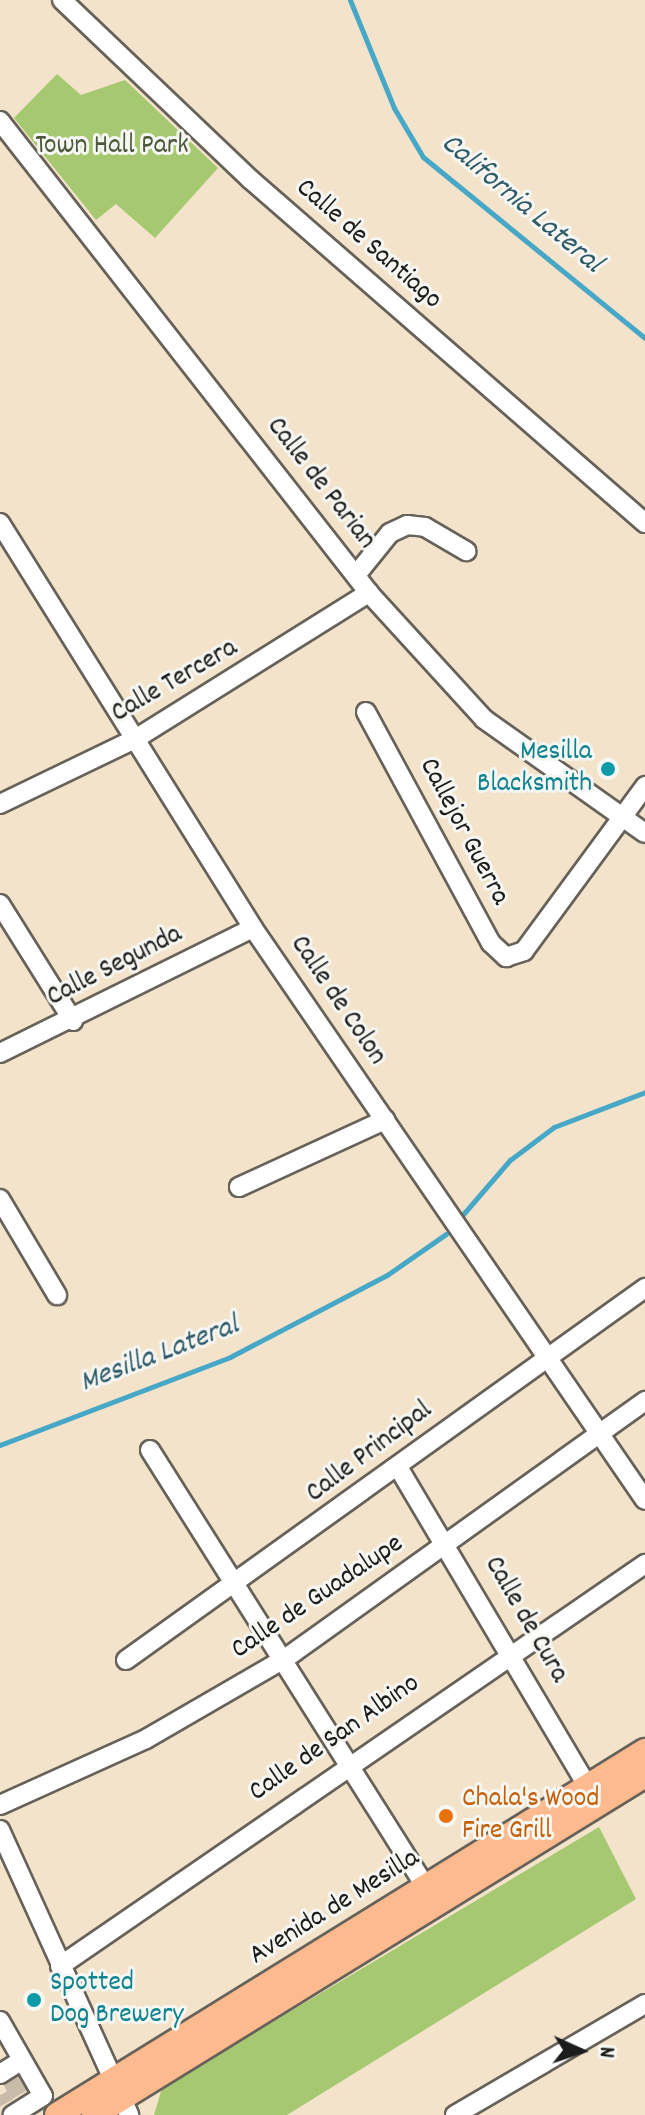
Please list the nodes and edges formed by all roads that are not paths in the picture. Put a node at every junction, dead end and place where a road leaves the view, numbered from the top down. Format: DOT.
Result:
graph roads {
  1 [pos="62,0"];
  2 [pos="0,121"];
  3 [pos="0,523"];
  4 [pos="645,523"];
  5 [pos="9,551"];
  6 [pos="466,551"];
  7 [pos="356,575"];
  8 [pos="369,593"];
  9 [pos="366,712"];
  10 [pos="135,739"];
  11 [pos="645,786"];
  12 [pos="0,804"];
  13 [pos="621,821"];
  14 [pos="645,833"];
  15 [pos="0,904"];
  16 [pos="253,928"];
  17 [pos="73,1021"];
  18 [pos="0,1053"];
  19 [pos="385,1120"];
  20 [pos="239,1187"];
  21 [pos="0,1199"];
  22 [pos="645,1288"];
  23 [pos="57,1295"];
  24 [pos="546,1356"];
  25 [pos="645,1401"];
  26 [pos="599,1433"];
  27 [pos="150,1450"];
  28 [pos="398,1467"];
  29 [pos="645,1500"];
  30 [pos="448,1543"];
  31 [pos="645,1564"];
  32 [pos="235,1587"];
  33 [pos="513,1652"];
  34 [pos="286,1658"];
  35 [pos="126,1660"];
  36 [pos="645,1751"];
  37 [pos="351,1761"];
  38 [pos="645,1775"];
  39 [pos="593,1795"];
  40 [pos="0,1805"];
  41 [pos="0,1830"];
  42 [pos="432,1896"];
  43 [pos="60,1966"];
  44 [pos="645,2004"];
  45 [pos="0,2021"];
  46 [pos="22,2060"];
  47 [pos="121,2098"];
  48 [pos="23,2099"];
  49 [pos="94,2115"];
  50 [pos="455,2115"];
  1 -- 4 [label="street, Calle de Santiago"];
  2 -- 7 [label="street, Calle de Parian"];
  3 -- 5 [label="street, Calle de Colon"];
  5 -- 10 [label="street, Calle de Colon"];
  6 -- 7 [label="street"];
  7 -- 8 [label="street, Calle de Parian"];
  8 -- 10 [label="street, Calle Tercera"];
  8 -- 13 [label="street, Calle de Parian"];
  9 -- 13 [label="street, Callejor Guerra"];
  10 -- 12 [label="street, Calle Tercera"];
  10 -- 16 [label="street, Calle de Colon"];
  11 -- 13 [label="street"];
  13 -- 14 [label="street, Calle de Parian"];
  15 -- 17 [label="street"];
  16 -- 17 [label="street, Calle Segunda"];
  16 -- 19 [label="street, Calle de Colon"];
  17 -- 18 [label="street, Calle Segunda"];
  19 -- 20 [label="street"];
  19 -- 24 [label="street, Calle de Colon"];
  21 -- 23 [label="street"];
  22 -- 24 [label="street, Calle Principal"];
  24 -- 26 [label="street, Calle de Colon"];
  24 -- 28 [label="street, Calle Principal"];
  25 -- 26 [label="street, Calle de Guadalupe"];
  26 -- 29 [label="street, Calle de Colon"];
  26 -- 30 [label="street, Calle de Guadalupe"];
  27 -- 32 [label="street"];
  28 -- 30 [label="street, Calle de Cura"];
  28 -- 32 [label="street, Calle Principal"];
  30 -- 33 [label="street, Calle de Cura"];
  30 -- 34 [label="street, Calle de Guadalupe"];
  31 -- 33 [label="street, Calle de San Albino"];
  32 -- 34 [label="street"];
  32 -- 35 [label="street, Calle Principal"];
  33 -- 37 [label="street, Calle de San Albino"];
  33 -- 39 [label="street, Calle de Cura"];
  34 -- 37 [label="street"];
  34 -- 40 [label="street, Calle de Guadalupe"];
  36 -- 39 [label="main road, Avenida de Mesilla"];
  37 -- 42 [label="street"];
  37 -- 43 [label="street, Calle de San Albino"];
  38 -- 39 [label="main road, Avenida de Mesilla"];
  39 -- 42 [label="main road, Avenida de Mesilla"];
  41 -- 43 [label="street"];
  42 -- 47 [label="main road, Avenida de Mesilla"];
  43 -- 47 [label="street"];
  44 -- 50 [label="street"];
  45 -- 46 [label="street"];
  46 -- 48 [label="street"];
  46 -- 48 [label="street"];
  47 -- 48 [label="main road, Avenida de Mesilla"];
  47 -- 49 [label="main road, Avenida de Mesilla"];
}
